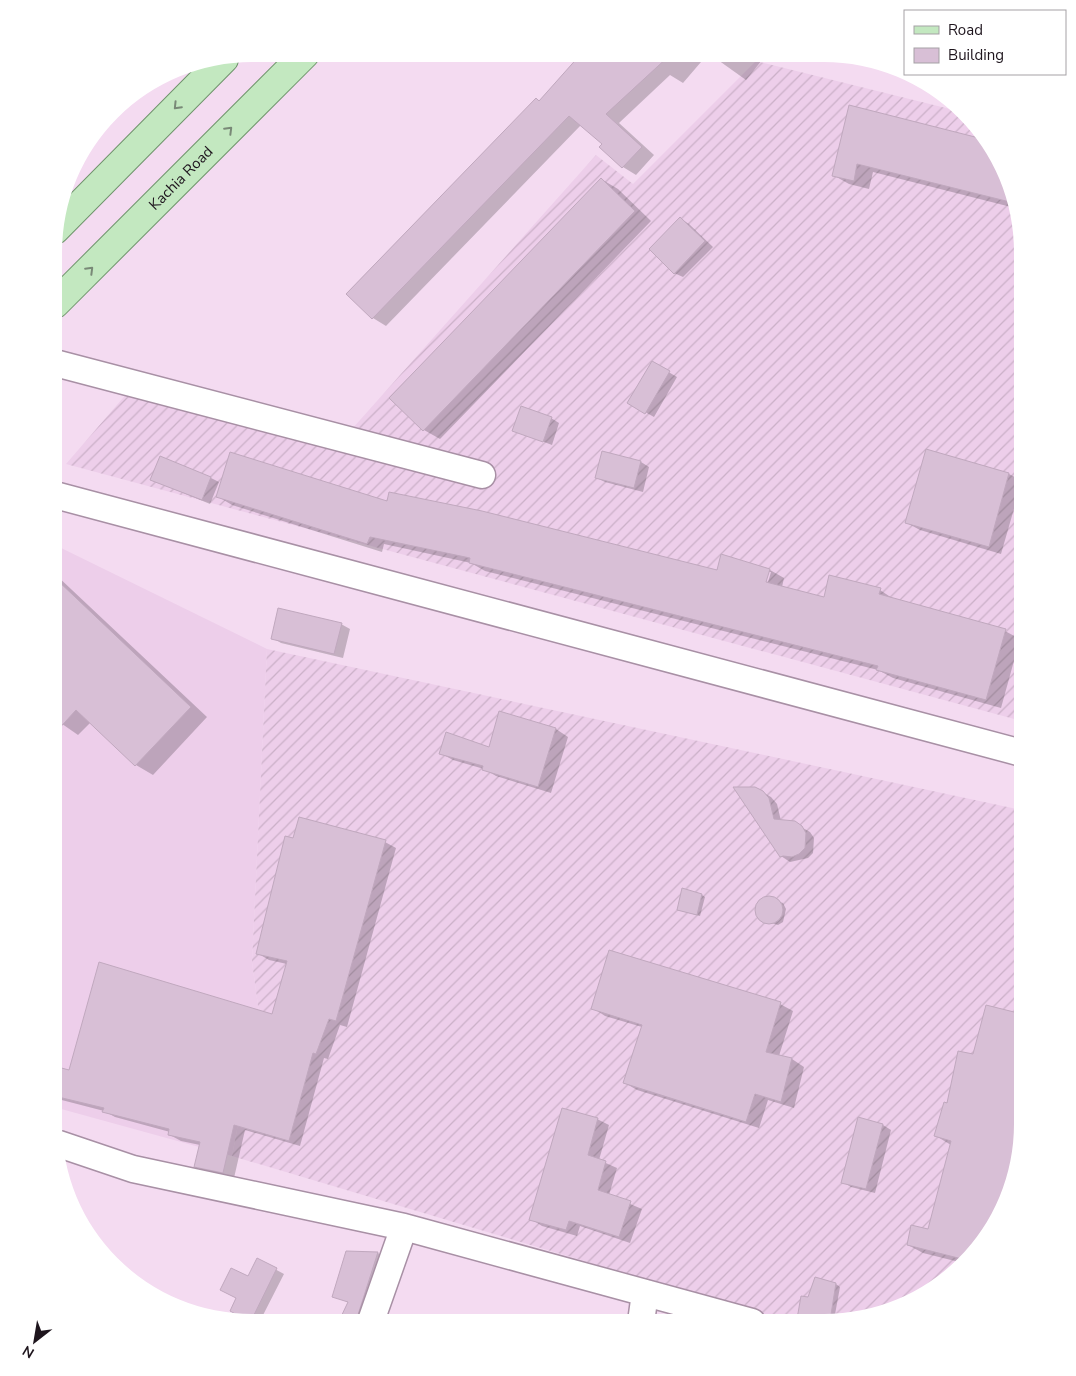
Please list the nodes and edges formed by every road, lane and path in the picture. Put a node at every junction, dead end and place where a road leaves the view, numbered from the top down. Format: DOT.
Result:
graph roads {
  1 [pos="297,62"];
  2 [pos="217,66"];
  3 [pos="65,221"];
  4 [pos="62,297"];
  5 [pos="62,365"];
  6 [pos="482,475"];
  7 [pos="62,497"];
  8 [pos="1014,751"];
  9 [pos="64,1146"];
  10 [pos="404,1227"];
  11 [pos="645,1293"];
  12 [pos="373,1314"];
  13 [pos="642,1314"];
  14 [pos="720,1314"];
  4 -- 1 [label="main road, Kachia Road, one-way"];
  2 -- 3 [label="main road, one-way"];
  5 -- 6 [label="street"];
  7 -- 8 [label="street"];
  9 -- 10 [label="street"];
  10 -- 11 [label="street"];
  10 -- 12 [label="street"];
  11 -- 13 [label="street"];
  11 -- 14 [label="street"];
}
